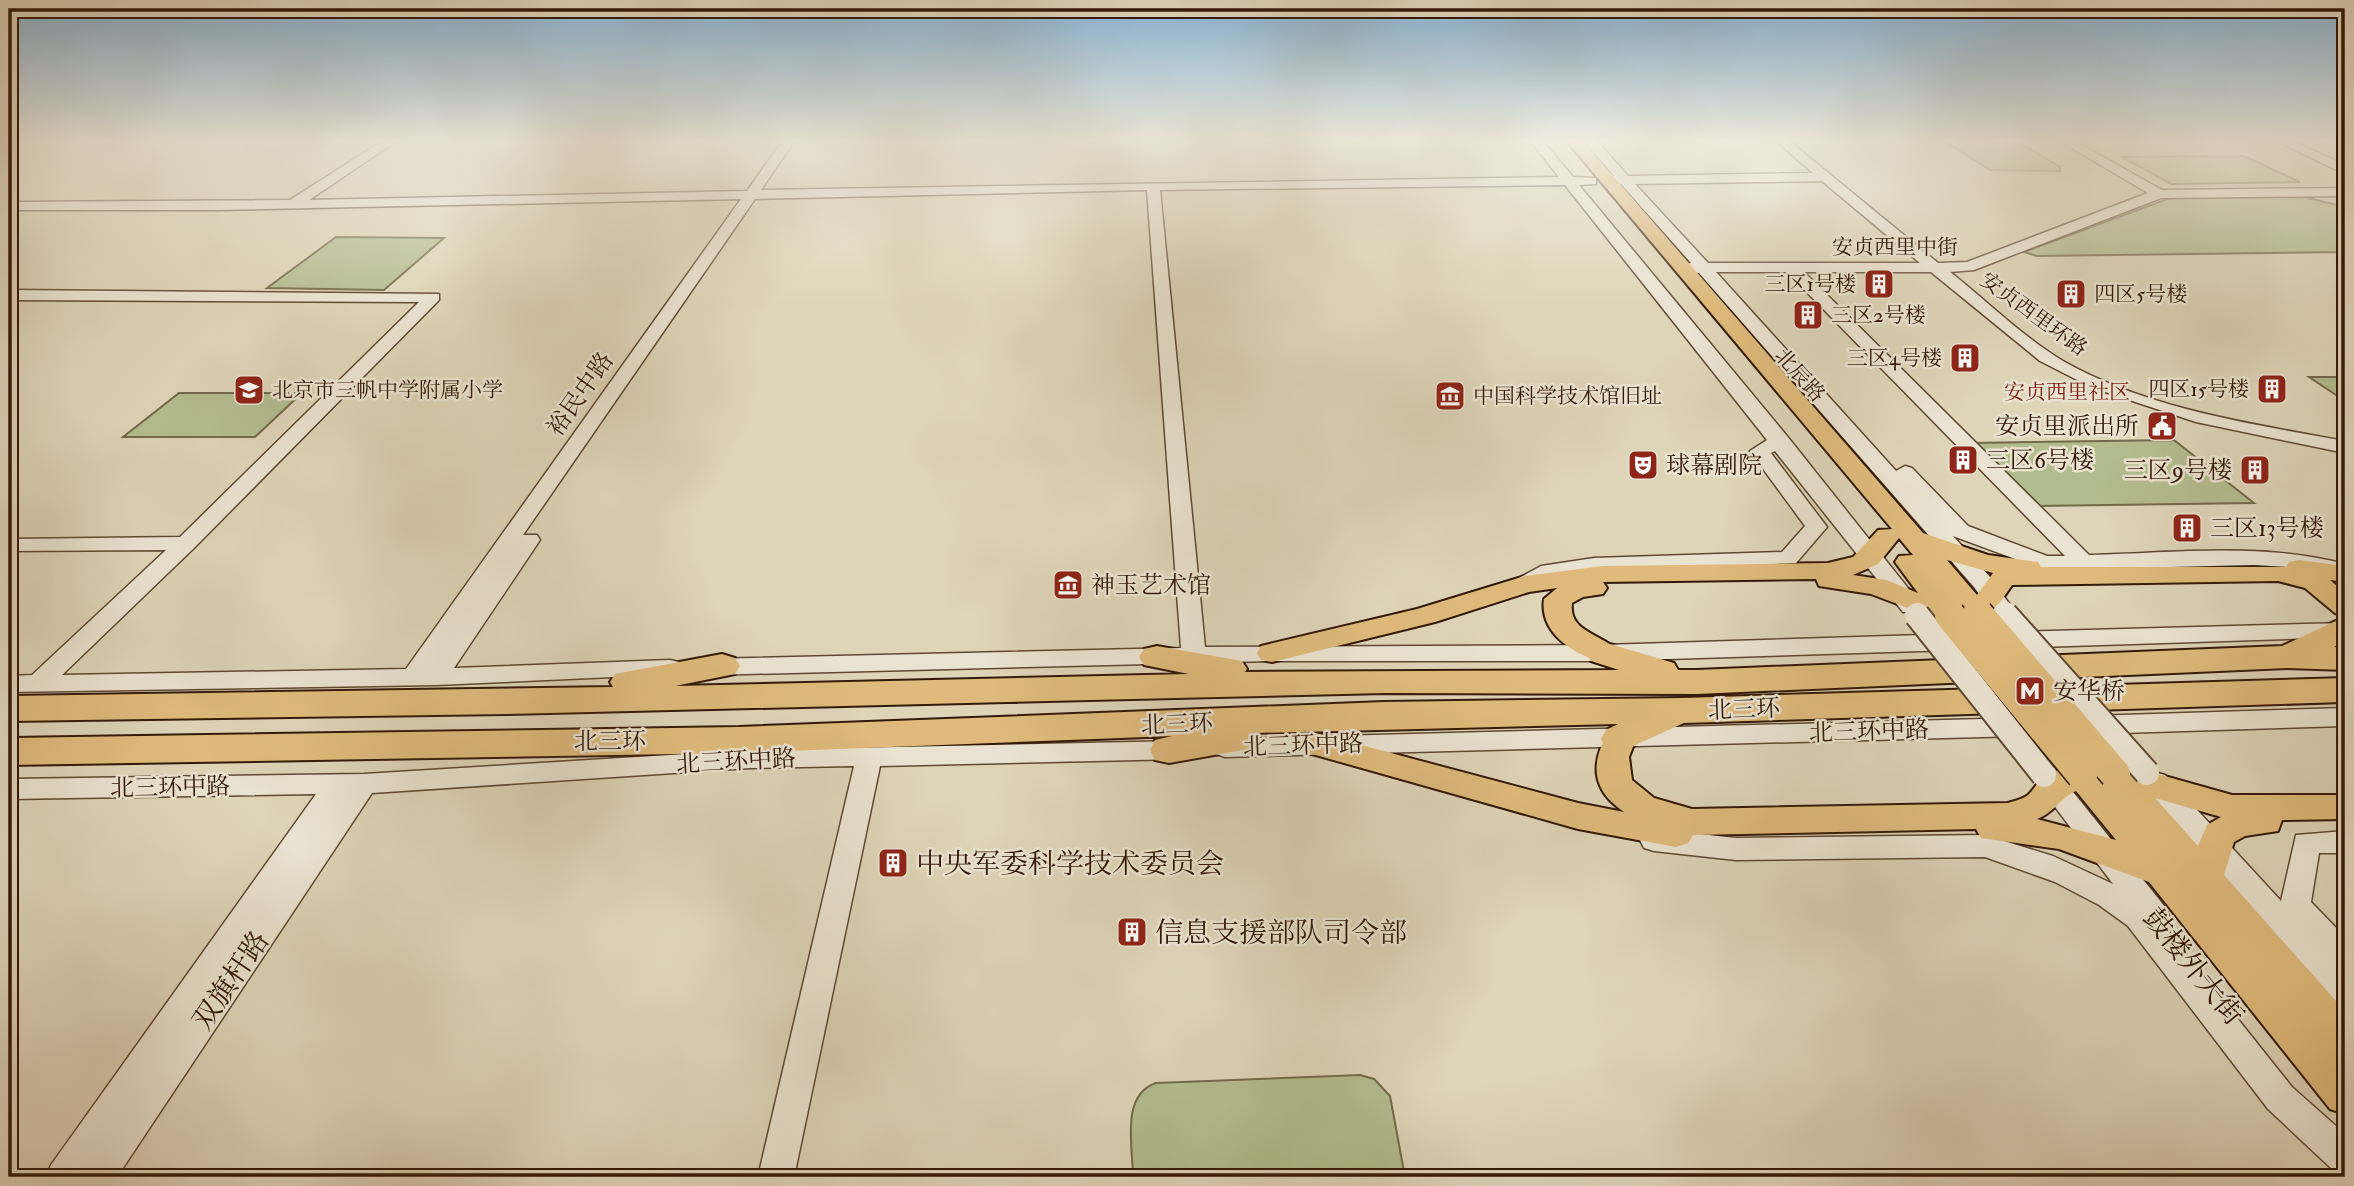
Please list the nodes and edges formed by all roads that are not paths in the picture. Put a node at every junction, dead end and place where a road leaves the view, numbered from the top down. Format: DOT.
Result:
graph roads {
  1 [pos="306,195"];
  2 [pos="659,195"];
  3 [pos="756,195"];
  4 [pos="1154,195"];
  5 [pos="1580,195"];
  6 [pos="1619,195"];
  7 [pos="1620,195"];
  8 [pos="1624,195"];
  9 [pos="1847,195"];
  10 [pos="2156,195"];
  11 [pos="293,204"];
  12 [pos="9,206"];
  13 [pos="30,206"];
  14 [pos="9,218"];
  15 [pos="1682,268"];
  16 [pos="1705,268"];
  17 [pos="1791,268"];
  18 [pos="1934,268"];
  19 [pos="9,295"];
  20 [pos="1854,436"];
  21 [pos="1780,440"];
  22 [pos="2345,447"];
  23 [pos="186,543"];
  24 [pos="1890,543"];
  25 [pos="9,545"];
  26 [pos="1959,556"];
  27 [pos="2083,562"];
  28 [pos="2345,573"];
  29 [pos="1525,584"];
  30 [pos="1911,607"];
  31 [pos="1981,609"];
  32 [pos="2344,631"];
  33 [pos="1272,653"];
  34 [pos="1603,653"];
  35 [pos="1194,654"];
  36 [pos="1157,657"];
  37 [pos="722,666"];
  38 [pos="425,677"];
  39 [pos="9,684"];
  40 [pos="38,684"];
  41 [pos="1690,696"];
  42 [pos="1384,698"];
  43 [pos="2340,698"];
  44 [pos="508,702"];
  45 [pos="9,709"];
  46 [pos="1620,739"];
  47 [pos="505,742"];
  48 [pos="1316,744"];
  49 [pos="1169,750"];
  50 [pos="9,752"];
  51 [pos="869,757"];
  52 [pos="750,759"];
  53 [pos="2100,778"];
  54 [pos="351,784"];
  55 [pos="9,789"];
  56 [pos="2345,807"];
  57 [pos="1578,816"];
  58 [pos="2345,819"];
  59 [pos="2345,842"];
  60 [pos="2100,849"];
  61 [pos="2210,863"];
  62 [pos="2163,873"];
  63 [pos="2345,957"];
  64 [pos="2345,992"];
  65 [pos="2345,1040"];
  66 [pos="2345,1095"];
  67 [pos="2345,1156"];
  68 [pos="64,1177"];
  69 [pos="96,1177"];
  70 [pos="776,1177"];
  1 -- 11 [label="street"];
  2 -- 11 [label="street"];
  3 -- 38 [label="street, 裕民中路"];
  4 -- 35 [label="street"];
  5 -- 21 [label="street, 北辰路"];
  6 -- 24 [label="main road, 北辰路"];
  7 -- 15 [label="main road, 北辰路"];
  8 -- 16 [label="street, 北辰路"];
  9 -- 18 [label="street, 安贞西里环路"];
  10 -- 18 [label="street, 安贞西里中街"];
  11 -- 13 [label="street"];
  12 -- 13 [label="street"];
  13 -- 14 [label="street"];
  15 -- 16 [label="street, 安贞西里中街"];
  15 -- 24 [label="main road, 北辰路"];
  16 -- 17 [label="street, 安贞西里中街"];
  16 -- 20 [label="street, 北辰路"];
  17 -- 18 [label="street, 安贞西里中街"];
  17 -- 27 [label="street"];
  18 -- 22 [label="street, 安贞西里环路"];
  19 -- 23 [label="street"];
  20 -- 26 [label="street, 北辰路"];
  20 -- 27 [label="street"];
  21 -- 24 [label="street, 北辰路"];
  21 -- 29 [label="street"];
  23 -- 25 [label="street"];
  23 -- 40 [label="street"];
  24 -- 26 [label="main road"];
  24 -- 29 [label="main road"];
  24 -- 30 [label="street, 北辰路"];
  24 -- 31 [label="main road, 北辰路"];
  26 -- 28 [label="main road"];
  26 -- 31 [label="street, 北辰路"];
  27 -- 28 [label="street"];
  29 -- 33 [label="main road"];
  30 -- 31 [label="main road"];
  30 -- 34 [label="main road"];
  30 -- 53 [label="street, bridge"];
  31 -- 32 [label="main road"];
  31 -- 53 [label="main road, bridge"];
  31 -- 53 [label="street, bridge"];
  32 -- 34 [label="street"];
  32 -- 41 [label="highway, 北三环"];
  33 -- 34 [label="street"];
  33 -- 35 [label="street"];
  34 -- 41 [label="highway"];
  35 -- 36 [label="street"];
  36 -- 37 [label="street"];
  36 -- 42 [label="highway"];
  37 -- 38 [label="street"];
  37 -- 44 [label="highway"];
  38 -- 40 [label="street"];
  39 -- 40 [label="street"];
  41 -- 42 [label="highway, 北三环"];
  41 -- 43 [label="highway, 北三环"];
  41 -- 46 [label="highway"];
  42 -- 44 [label="highway, 北三环"];
  42 -- 47 [label="highway, 北三环"];
  42 -- 49 [label="highway"];
  43 -- 46 [label="street, 北三环中路"];
  44 -- 45 [label="highway, 北三环"];
  46 -- 48 [label="street, 北三环中路"];
  46 -- 53 [label="main road"];
  47 -- 50 [label="highway, 北三环"];
  47 -- 52 [label="highway"];
  48 -- 49 [label="street, 北三环中路"];
  48 -- 57 [label="main road"];
  49 -- 51 [label="street, 北三环中路"];
  51 -- 52 [label="street, 北三环中路"];
  51 -- 70 [label="street"];
  52 -- 54 [label="street, 北三环中路"];
  53 -- 56 [label="main road"];
  53 -- 60 [label="street, 鼓楼外大街"];
  53 -- 61 [label="main road"];
  53 -- 62 [label="main road, 鼓楼外大街"];
  54 -- 55 [label="street, 北三环中路"];
  54 -- 68 [label="street"];
  54 -- 69 [label="street, 双旗杆路"];
  57 -- 60 [label="main road"];
  57 -- 67 [label="street"];
  58 -- 61 [label="main road"];
  59 -- 63 [label="street"];
  60 -- 62 [label="main road"];
  60 -- 67 [label="street, 鼓楼外大街"];
  61 -- 64 [label="street"];
  61 -- 65 [label="main road"];
  62 -- 66 [label="main road, 鼓楼外大街"];
}
